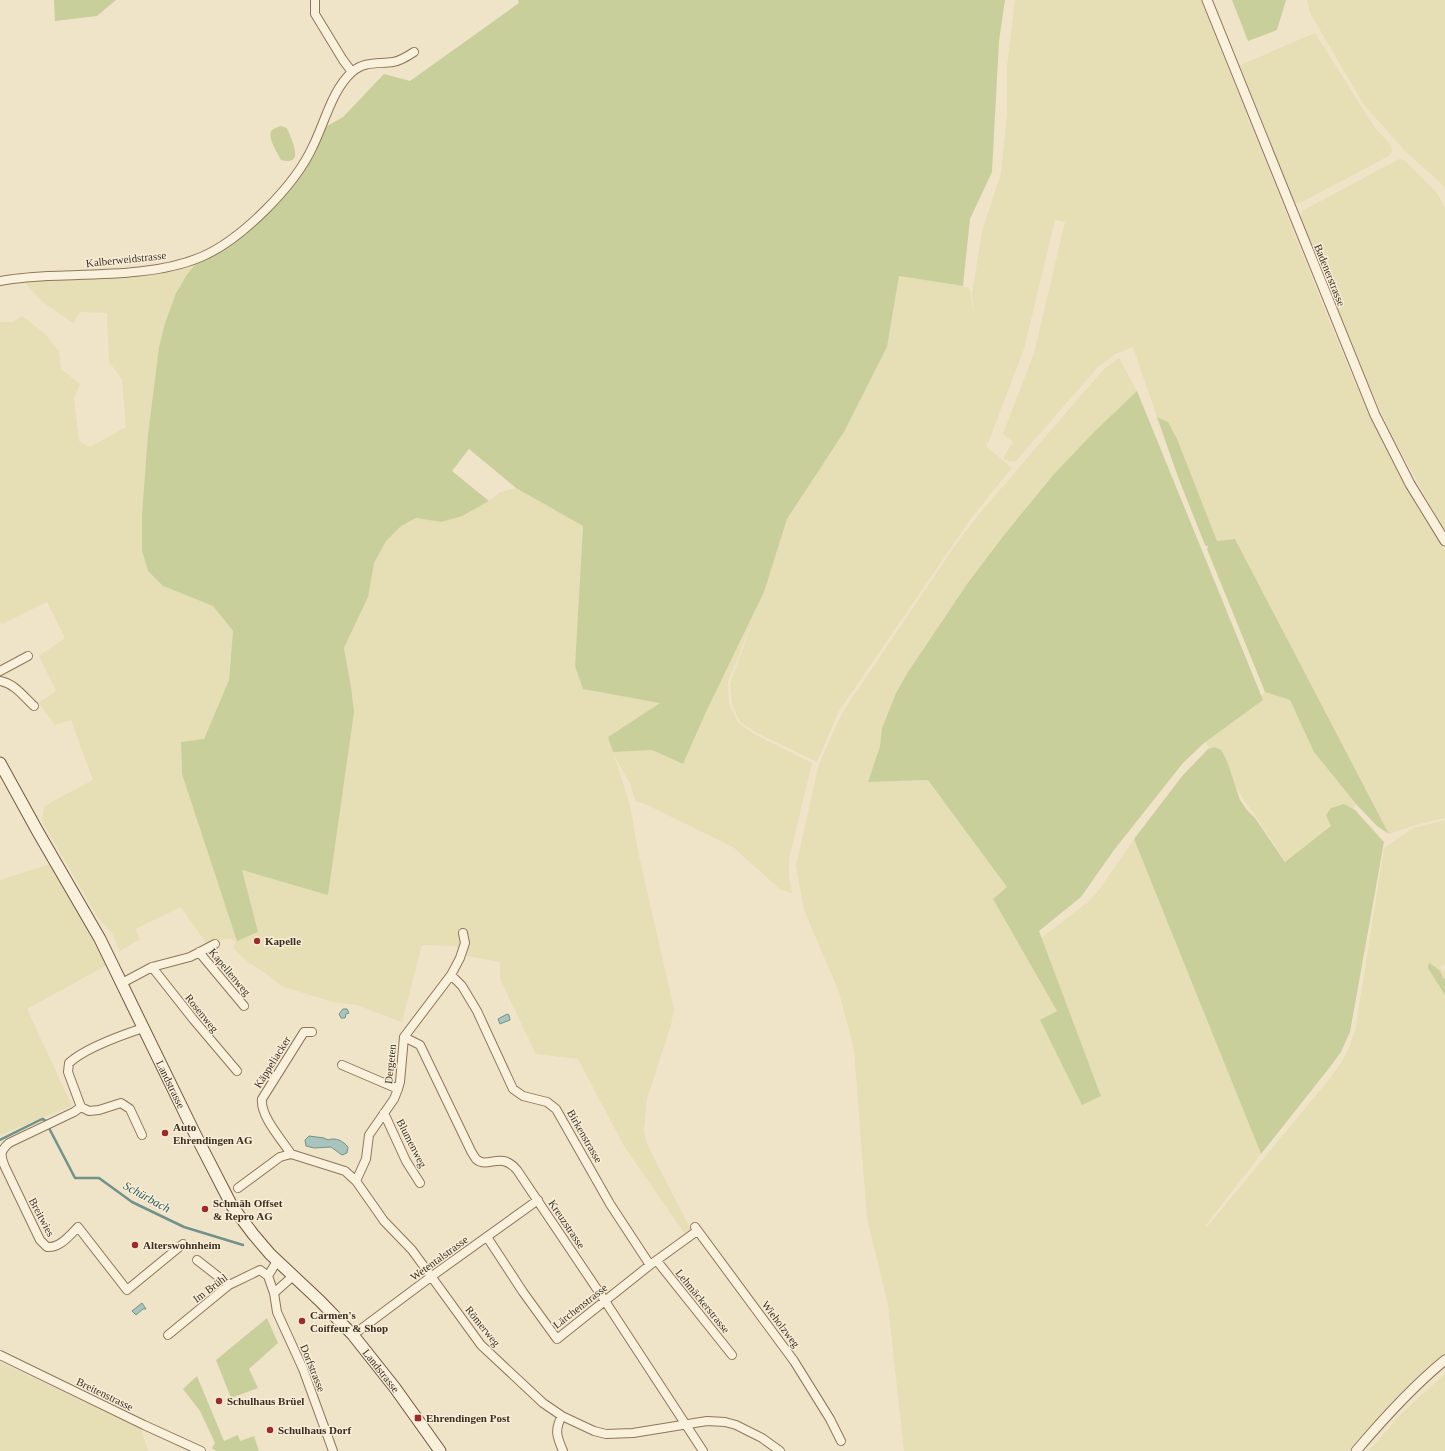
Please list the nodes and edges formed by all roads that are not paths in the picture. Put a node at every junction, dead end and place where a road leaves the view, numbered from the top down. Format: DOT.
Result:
graph roads {
  1 [pos="315,0"];
  2 [pos="1207,0"];
  3 [pos="414,52"];
  4 [pos="352,72"];
  5 [pos="0,281"];
  6 [pos="1445,541"];
  7 [pos="28,656"];
  8 [pos="0,671"];
  9 [pos="0,681"];
  10 [pos="34,706"];
  11 [pos="0,763"];
  12 [pos="463,933"];
  13 [pos="215,944"];
  14 [pos="199,952"];
  15 [pos="152,967"];
  16 [pos="451,975"];
  17 [pos="122,983"];
  18 [pos="244,1006"];
  19 [pos="142,1028"];
  20 [pos="312,1032"];
  21 [pos="404,1037"];
  22 [pos="342,1065"];
  23 [pos="237,1071"];
  24 [pos="398,1089"];
  25 [pos="81,1107"];
  26 [pos="384,1113"];
  27 [pos="142,1135"];
  28 [pos="291,1154"];
  29 [pos="356,1181"];
  30 [pos="420,1183"];
  31 [pos="238,1188"];
  32 [pos="538,1200"];
  33 [pos="696,1228"];
  34 [pos="487,1237"];
  35 [pos="183,1244"];
  36 [pos="197,1260"];
  37 [pos="276,1261"];
  38 [pos="653,1263"];
  39 [pos="268,1276"];
  40 [pos="293,1276"];
  41 [pos="432,1276"];
  42 [pos="229,1285"];
  43 [pos="274,1293"];
  44 [pos="605,1301"];
  45 [pos="168,1335"];
  46 [pos="353,1335"];
  47 [pos="0,1355"];
  48 [pos="732,1355"];
  49 [pos="1445,1360"];
  50 [pos="562,1416"];
  51 [pos="686,1426"];
  52 [pos="841,1441"];
  53 [pos="201,1451"];
  54 [pos="333,1451"];
  55 [pos="440,1451"];
  56 [pos="563,1451"];
  57 [pos="703,1451"];
  58 [pos="780,1451"];
  59 [pos="1356,1451"];
  1 -- 4 [label="street"];
  2 -- 6 [label="street, Badenerstrasse"];
  3 -- 4 [label="street, Kalberweidstrasse"];
  4 -- 5 [label="street, Kalberweidstrasse"];
  7 -- 8 [label="street"];
  9 -- 10 [label="street"];
  11 -- 17 [label="main road, Landstrasse"];
  12 -- 16 [label="street, Dergeten"];
  13 -- 14 [label="street, Kapellenweg"];
  14 -- 15 [label="street, Kapellenweg"];
  14 -- 18 [label="street, Kapellenweg"];
  15 -- 17 [label="street, Kapellenweg"];
  15 -- 23 [label="street, Rosenweg"];
  16 -- 21 [label="street, Dergeten"];
  16 -- 38 [label="street, Birkenstrasse"];
  17 -- 19 [label="main road, Landstrasse"];
  19 -- 25 [label="street"];
  19 -- 37 [label="main road, Landstrasse"];
  20 -- 28 [label="street, Käppeliacker"];
  21 -- 24 [label="street, Dergeten"];
  21 -- 32 [label="street, Kreuzstrasse"];
  22 -- 24 [label="street"];
  24 -- 26 [label="street, Dergeten"];
  25 -- 27 [label="street"];
  25 -- 35 [label="street, Breitwies"];
  26 -- 29 [label="street, Dergeten"];
  26 -- 30 [label="street, Blumenweg"];
  28 -- 29 [label="street, Römerweg"];
  28 -- 31 [label="street"];
  29 -- 41 [label="street, Römerweg"];
  32 -- 34 [label="street, Wetentalstrasse"];
  32 -- 44 [label="street, Kreuzstrasse"];
  33 -- 38 [label="street, Lärchenstrasse"];
  33 -- 52 [label="street, Wieholzweg"];
  34 -- 41 [label="street, Wetentalstrasse"];
  34 -- 44 [label="street, Lärchenstrasse"];
  36 -- 42 [label="street"];
  37 -- 39 [label="street"];
  37 -- 40 [label="main road, Landstrasse"];
  38 -- 44 [label="street, Lärchenstrasse"];
  38 -- 48 [label="street, Lehmäckerstrasse"];
  39 -- 42 [label="street, Im Brühl"];
  39 -- 43 [label="street, Dorfstrasse"];
  40 -- 43 [label="street"];
  40 -- 46 [label="main road, Landstrasse"];
  41 -- 46 [label="street, Wetentalstrasse"];
  41 -- 50 [label="street, Römerweg"];
  42 -- 45 [label="street, Im Brühl"];
  43 -- 54 [label="street, Dorfstrasse"];
  44 -- 51 [label="street, Kreuzstrasse"];
  46 -- 55 [label="main road, Landstrasse"];
  47 -- 53 [label="street, Breitenstrasse"];
  49 -- 59 [label="street"];
  50 -- 51 [label="street, Römerweg"];
  50 -- 56 [label="street"];
  51 -- 57 [label="street, Kreuzstrasse"];
  51 -- 58 [label="street, Römerweg"];
}
